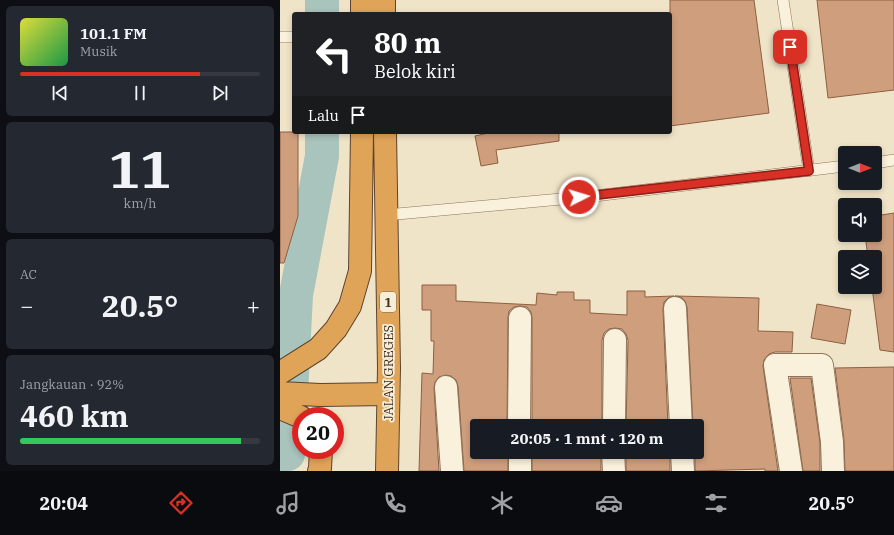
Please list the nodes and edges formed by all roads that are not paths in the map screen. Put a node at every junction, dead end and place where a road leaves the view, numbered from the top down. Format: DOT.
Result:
graph roads {
  1 [pos="362,0"];
  2 [pos="384,0"];
  3 [pos="783,0"];
  4 [pos="362,12"];
  5 [pos="384,12"];
  6 [pos="280,37"];
  7 [pos="292,37"];
  8 [pos="362,134"];
  9 [pos="386,134"];
  10 [pos="894,160"];
  11 [pos="882,162"];
  12 [pos="838,167"];
  13 [pos="809,171"];
  14 [pos="386,215"];
  15 [pos="675,308"];
  16 [pos="520,318"];
  17 [pos="614,340"];
  18 [pos="280,373"];
  19 [pos="446,388"];
  20 [pos="280,393"];
  21 [pos="388,394"];
  22 [pos="280,408"];
  23 [pos="292,413"];
  24 [pos="519,419"];
  25 [pos="614,419"];
  26 [pos="681,419"];
  27 [pos="320,459"];
  28 [pos="520,459"];
  29 [pos="613,459"];
  30 [pos="682,459"];
  31 [pos="319,471"];
  32 [pos="387,471"];
  33 [pos="452,471"];
  34 [pos="520,471"];
  35 [pos="614,471"];
  36 [pos="683,471"];
  37 [pos="791,471"];
  38 [pos="833,471"];
  1 -- 4 [label="highway"];
  2 -- 5 [label="highway"];
  3 -- 13 [label="lane"];
  6 -- 7 [label="lane"];
  8 -- 18 [label="highway"];
  9 -- 14 [label="highway, JALAN GREGES / 1"];
  10 -- 11 [label="lane"];
  12 -- 13 [label="lane"];
  13 -- 14 [label="lane"];
  14 -- 21 [label="highway, JALAN GREGES / 1"];
  15 -- 26 [label="street"];
  16 -- 24 [label="street"];
  17 -- 25 [label="street"];
  19 -- 33 [label="street"];
  20 -- 21 [label="highway"];
  21 -- 32 [label="highway, JALAN GREGES / 1"];
  22 -- 23 [label="highway"];
  27 -- 31 [label="highway"];
  28 -- 34 [label="street"];
  29 -- 35 [label="street"];
  30 -- 36 [label="street"];
  37 -- 38 [label="street"];
}
